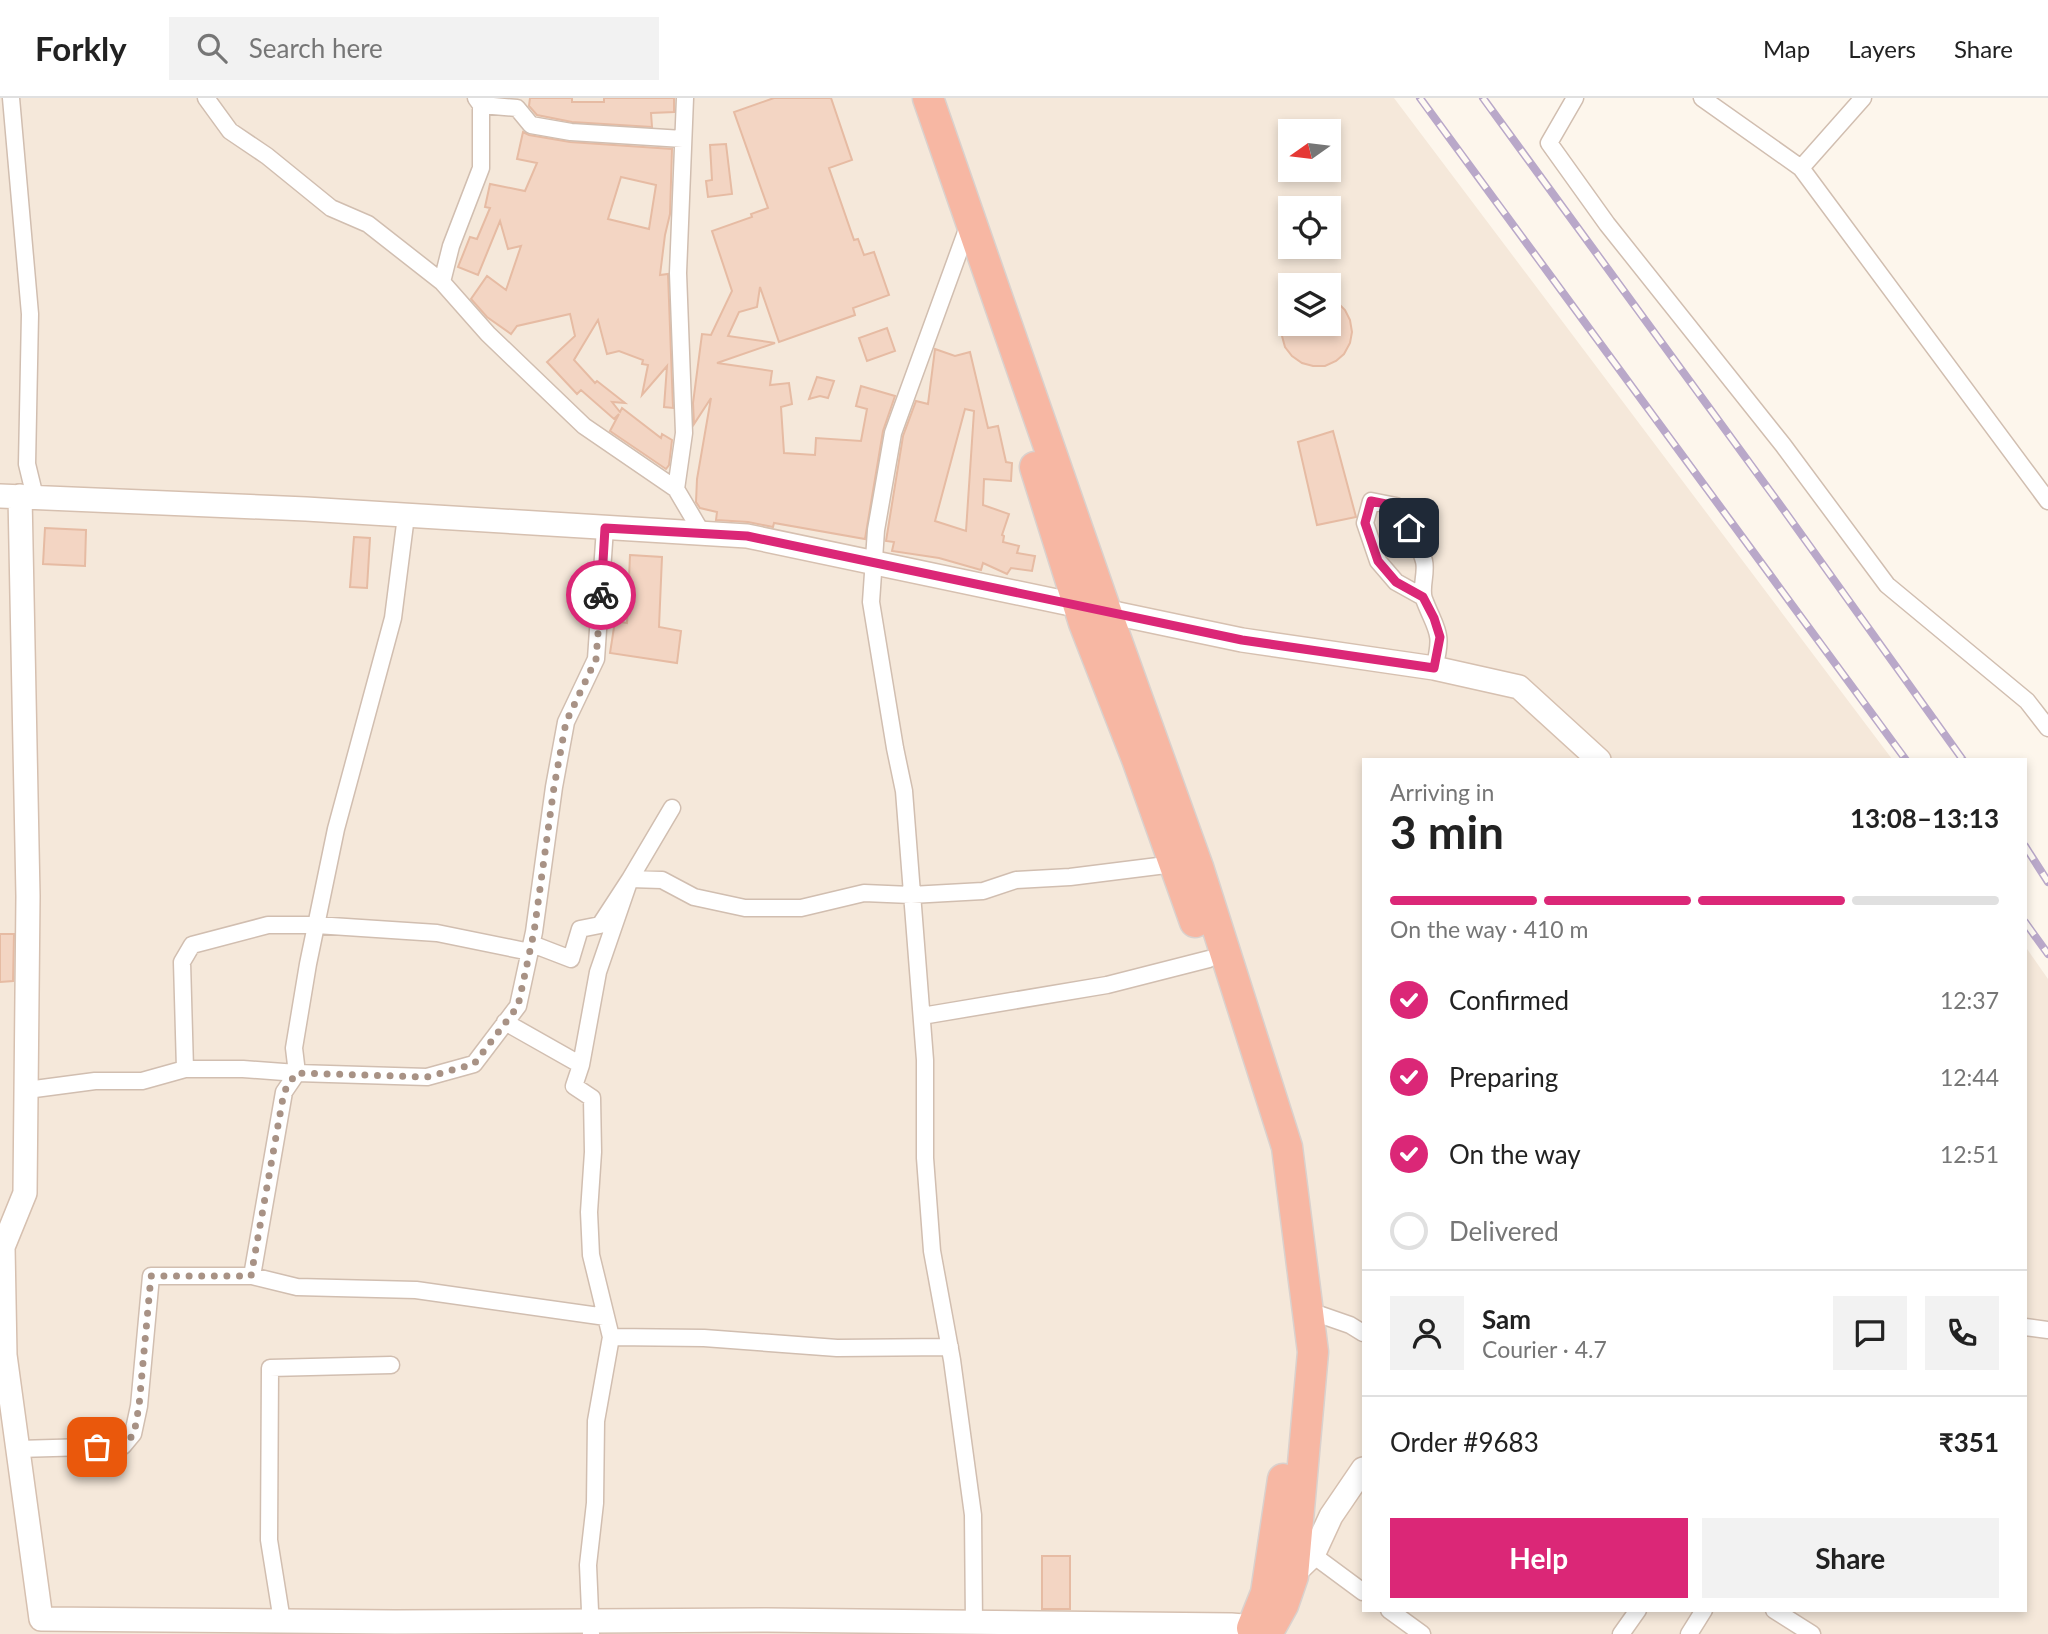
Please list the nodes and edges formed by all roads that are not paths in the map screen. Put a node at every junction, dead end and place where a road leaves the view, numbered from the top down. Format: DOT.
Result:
graph roads {
  1 [pos="11,98"];
  2 [pos="206,98"];
  3 [pos="685,98"];
  4 [pos="911,98"];
  5 [pos="928,98"];
  6 [pos="1575,98"];
  7 [pos="1702,98"];
  8 [pos="1863,98"];
  9 [pos="479,102"];
  10 [pos="683,139"];
  11 [pos="1801,168"];
  12 [pos="966,232"];
  13 [pos="442,282"];
  14 [pos="676,489"];
  15 [pos="18,496"];
  16 [pos="2048,501"];
  17 [pos="406,516"];
  18 [pos="605,528"];
  19 [pos="702,533"];
  20 [pos="872,562"];
  21 [pos="1423,597"];
  22 [pos="1092,609"];
  23 [pos="1434,668"];
  24 [pos="2048,728"];
  25 [pos="1597,758"];
  26 [pos="672,808"];
  27 [pos="1167,812"];
  28 [pos="1174,864"];
  29 [pos="629,879"];
  30 [pos="1194,887"];
  31 [pos="911,895"];
  32 [pos="316,925"];
  33 [pos="531,948"];
  34 [pos="1209,959"];
  35 [pos="922,1016"];
  36 [pos="505,1022"];
  37 [pos="581,1065"];
  38 [pos="185,1069"];
  39 [pos="296,1073"];
  40 [pos="27,1090"];
  41 [pos="251,1276"];
  42 [pos="1300,1310"];
  43 [pos="606,1317"];
  44 [pos="2027,1327"];
  45 [pos="2048,1330"];
  46 [pos="1362,1332"];
  47 [pos="611,1337"];
  48 [pos="950,1348"];
  49 [pos="391,1365"];
  50 [pos="4,1377"];
  51 [pos="18,1449"];
  52 [pos="1362,1470"];
  53 [pos="1303,1566"];
  54 [pos="1362,1592"];
  55 [pos="1266,1593"];
  56 [pos="1392,1612"];
  57 [pos="1637,1612"];
  58 [pos="1703,1612"];
  59 [pos="1777,1612"];
  60 [pos="282,1621"];
  61 [pos="974,1623"];
  62 [pos="41,1627"];
  63 [pos="602,1627"];
  64 [pos="1260,1631"];
  65 [pos="1807,1633"];
  66 [pos="1422,1634"];
  67 [pos="1621,1634"];
  68 [pos="1689,1634"];
  1 -- 15 [label="street"];
  2 -- 13 [label="street"];
  3 -- 10 [label="street"];
  4 -- 12 [label="highway"];
  5 -- 12 [label="highway"];
  6 -- 24 [label="street"];
  7 -- 11 [label="street"];
  8 -- 11 [label="street"];
  9 -- 10 [label="street"];
  9 -- 13 [label="street"];
  10 -- 14 [label="street"];
  11 -- 16 [label="street"];
  12 -- 20 [label="street"];
  12 -- 22 [label="highway"];
  13 -- 14 [label="street"];
  14 -- 19 [label="street"];
  15 -- 17 [label="street"];
  15 -- 40 [label="street"];
  17 -- 18 [label="street"];
  17 -- 32 [label="street"];
  18 -- 19 [label="street"];
  18 -- 33 [label="street"];
  19 -- 20 [label="street"];
  20 -- 22 [label="street"];
  20 -- 31 [label="street"];
  21 -- 21 [label="street"];
  21 -- 23 [label="street"];
  22 -- 23 [label="street"];
  22 -- 27 [label="highway"];
  23 -- 25 [label="street"];
  26 -- 29 [label="street"];
  27 -- 28 [label="highway"];
  27 -- 30 [label="highway"];
  28 -- 30 [label="highway"];
  28 -- 31 [label="street"];
  29 -- 31 [label="street"];
  29 -- 33 [label="street"];
  29 -- 37 [label="street"];
  30 -- 34 [label="highway"];
  30 -- 42 [label="highway"];
  31 -- 35 [label="street"];
  32 -- 33 [label="street"];
  32 -- 38 [label="street"];
  32 -- 39 [label="street"];
  33 -- 36 [label="street"];
  34 -- 35 [label="street"];
  34 -- 42 [label="highway"];
  35 -- 48 [label="street"];
  36 -- 37 [label="street"];
  36 -- 39 [label="street"];
  37 -- 43 [label="street"];
  38 -- 39 [label="street"];
  38 -- 40 [label="street"];
  39 -- 41 [label="street"];
  40 -- 50 [label="street"];
  41 -- 43 [label="street"];
  41 -- 51 [label="street"];
  42 -- 46 [label="street"];
  42 -- 53 [label="highway"];
  42 -- 55 [label="highway"];
  43 -- 47 [label="street"];
  44 -- 45 [label="street"];
  47 -- 48 [label="street"];
  47 -- 63 [label="street"];
  48 -- 61 [label="street"];
  49 -- 60 [label="street"];
  50 -- 51 [label="street"];
  51 -- 62 [label="street"];
  52 -- 53 [label="street"];
  53 -- 54 [label="street"];
  53 -- 55 [label="street"];
  53 -- 64 [label="highway"];
  55 -- 64 [label="highway"];
  56 -- 66 [label="street"];
  57 -- 67 [label="street"];
  58 -- 68 [label="street"];
  59 -- 65 [label="street"];
  60 -- 62 [label="street"];
  60 -- 63 [label="street"];
  61 -- 63 [label="street"];
  61 -- 64 [label="street"];
}
